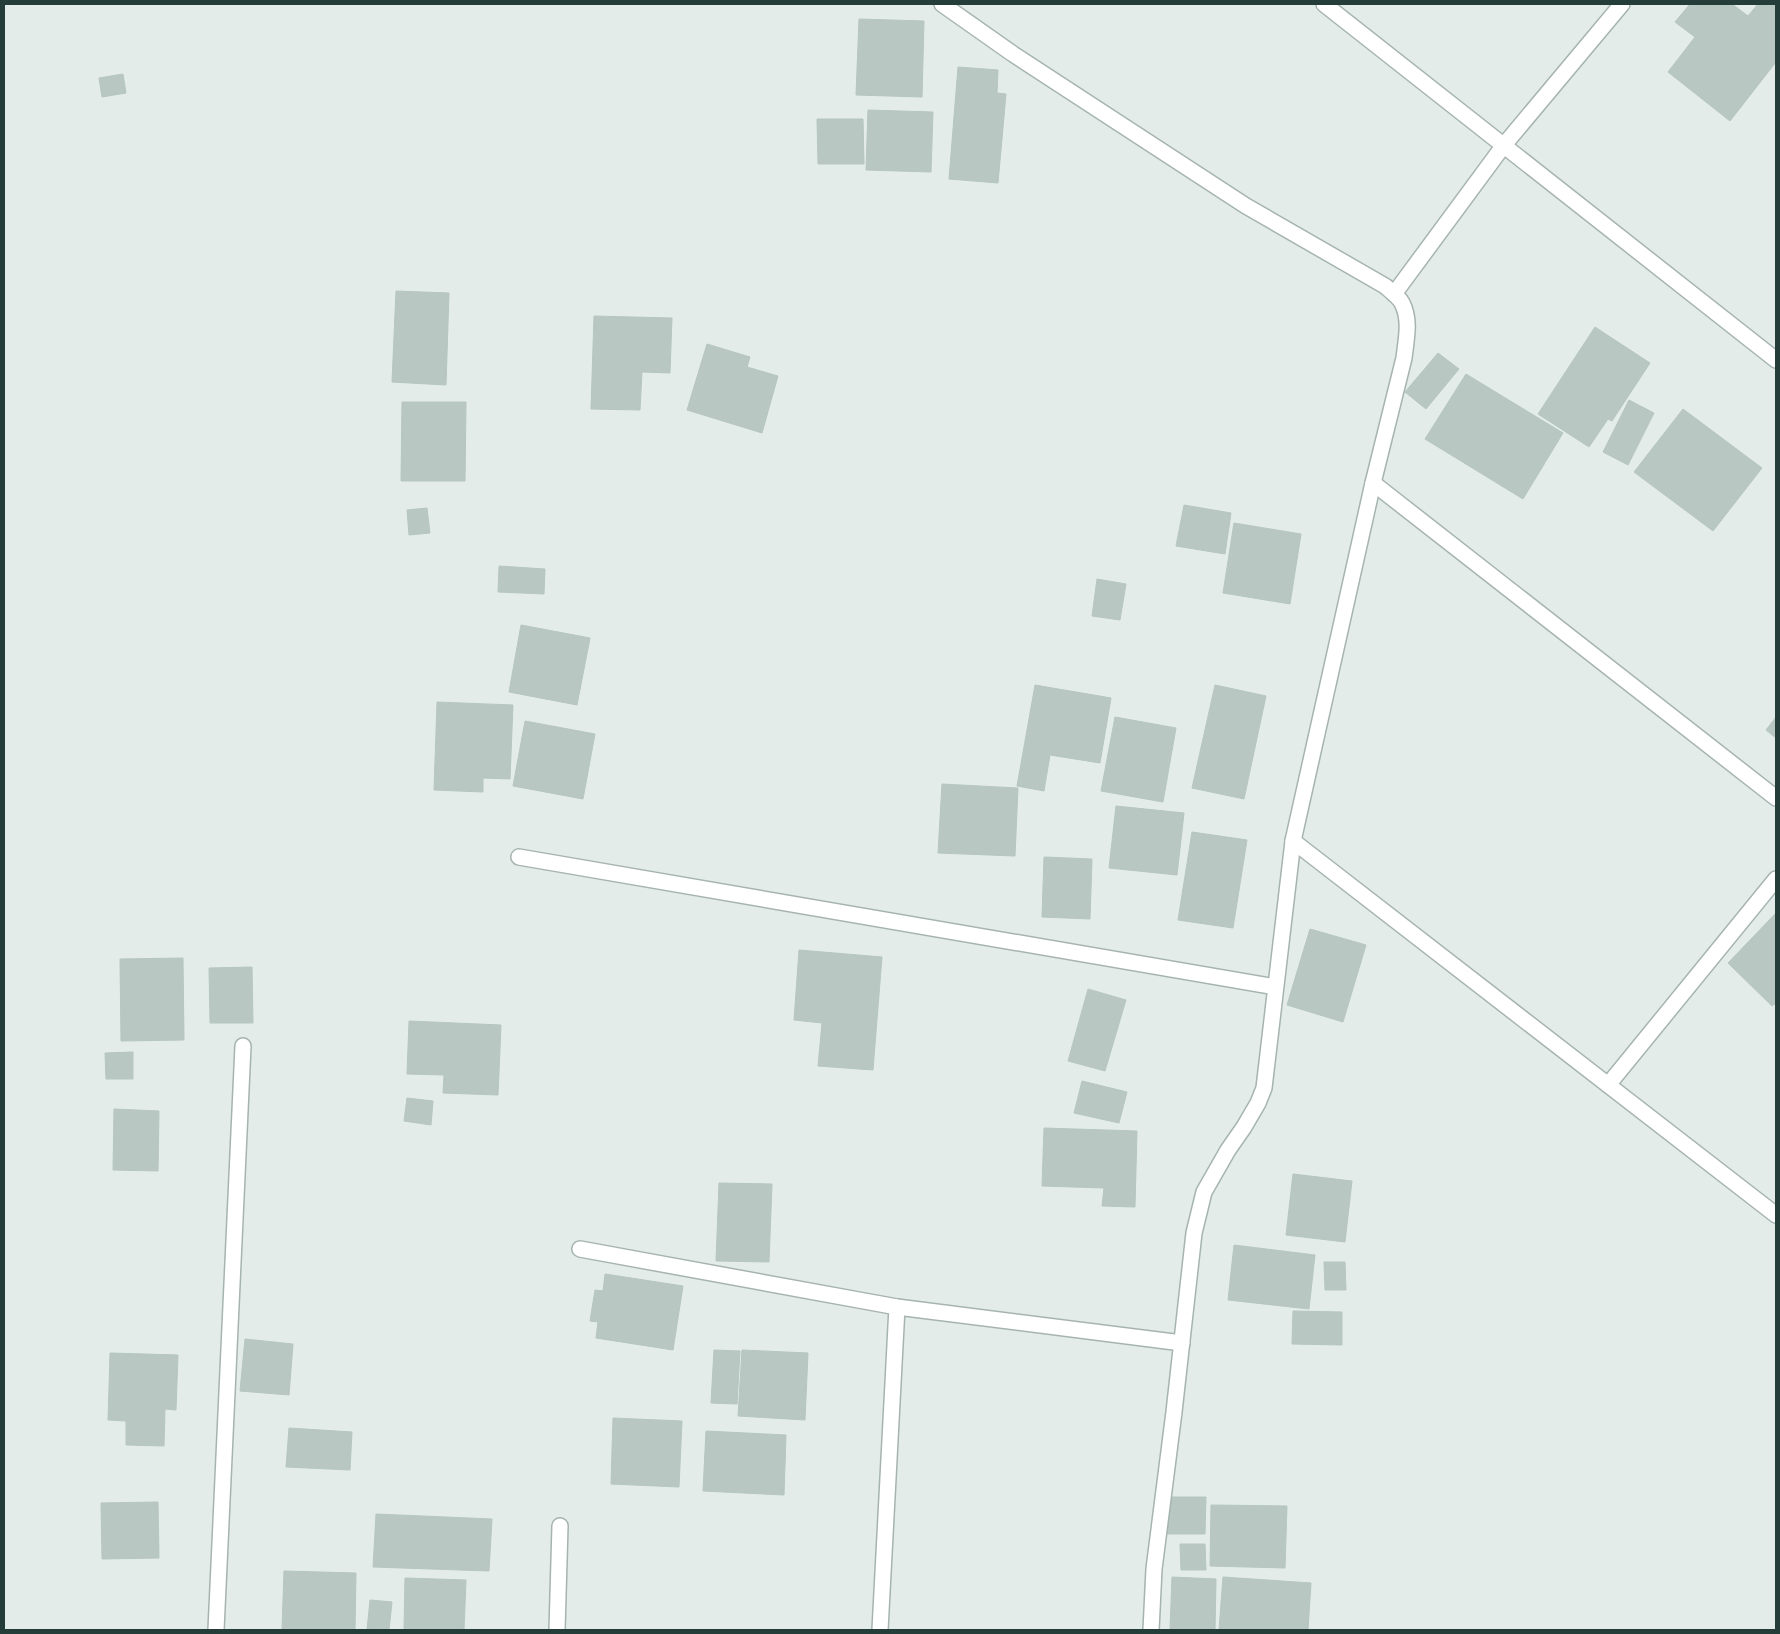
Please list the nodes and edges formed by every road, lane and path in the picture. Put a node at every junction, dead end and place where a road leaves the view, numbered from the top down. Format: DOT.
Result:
graph roads {
  1 [pos="942,4"];
  2 [pos="1324,4"];
  3 [pos="1622,4"];
  4 [pos="1504,145"];
  5 [pos="1394,294"];
  6 [pos="1776,360"];
  7 [pos="1373,483"];
  8 [pos="1776,798"];
  9 [pos="1294,841"];
  10 [pos="519,857"];
  11 [pos="1776,879"];
  12 [pos="1275,987"];
  13 [pos="242,1046"];
  14 [pos="1608,1085"];
  15 [pos="1776,1215"];
  16 [pos="580,1249"];
  17 [pos="897,1307"];
  18 [pos="1182,1343"];
  19 [pos="560,1526"];
  20 [pos="216,1630"];
  21 [pos="557,1630"];
  22 [pos="880,1630"];
  23 [pos="1151,1630"];
  1 -- 5 [label="street"];
  2 -- 4 [label="street"];
  3 -- 4 [label="street"];
  4 -- 5 [label="street"];
  4 -- 6 [label="street"];
  5 -- 7 [label="street"];
  7 -- 8 [label="street"];
  7 -- 9 [label="street"];
  9 -- 12 [label="street"];
  9 -- 14 [label="street"];
  10 -- 12 [label="street"];
  11 -- 14 [label="street"];
  12 -- 18 [label="street"];
  13 -- 20 [label="street"];
  14 -- 15 [label="street"];
  16 -- 17 [label="street"];
  17 -- 18 [label="street"];
  17 -- 22 [label="street"];
  18 -- 23 [label="street"];
  19 -- 21 [label="street"];
}
